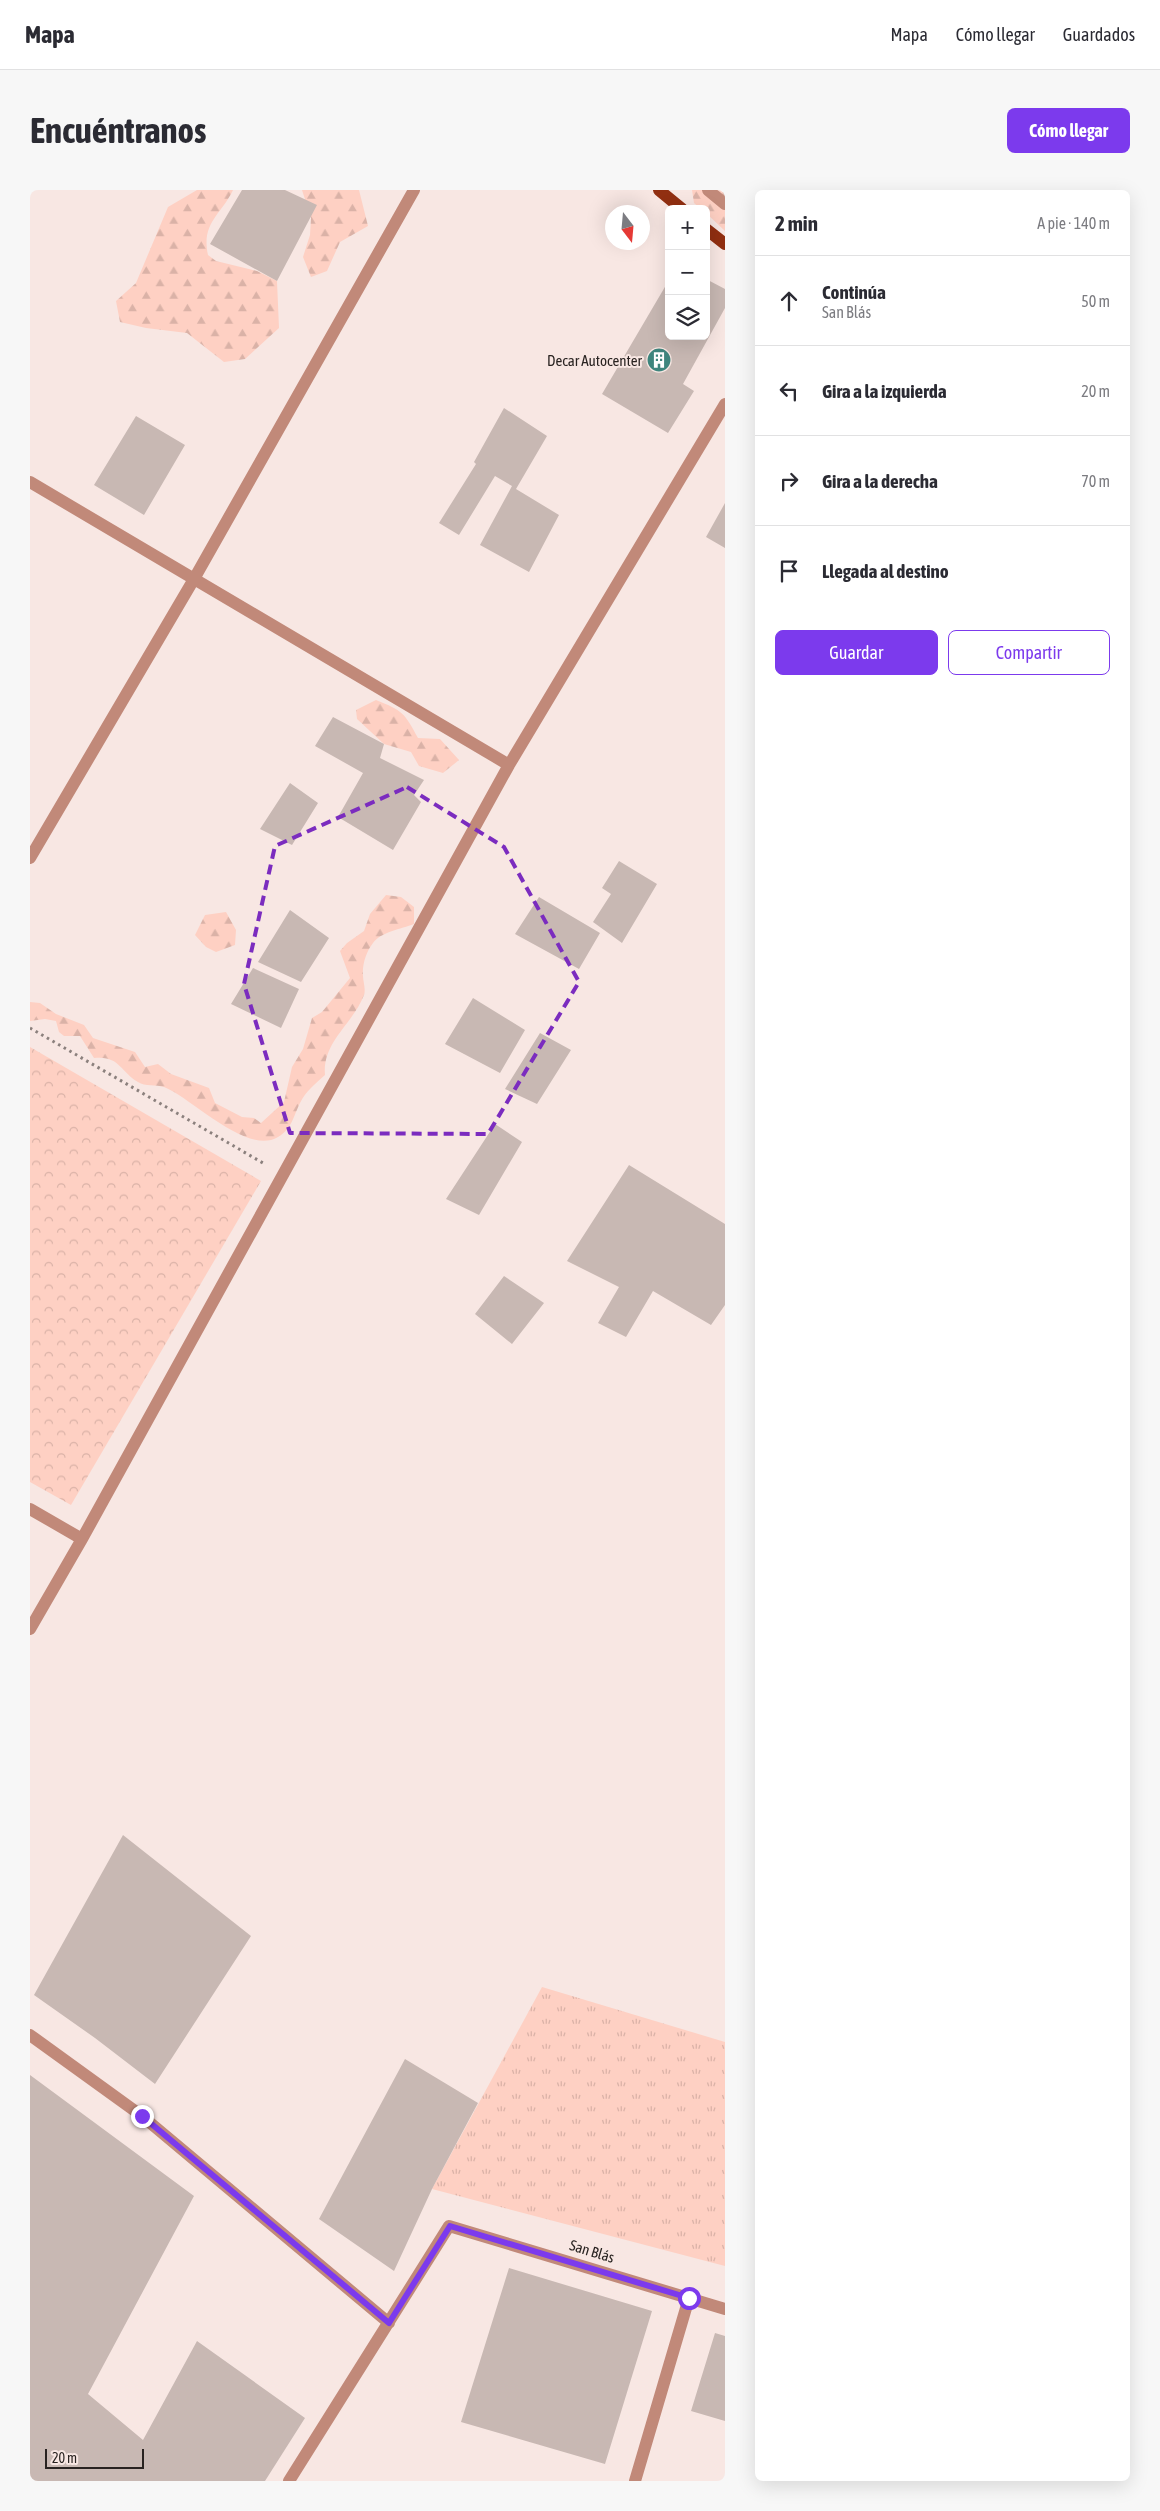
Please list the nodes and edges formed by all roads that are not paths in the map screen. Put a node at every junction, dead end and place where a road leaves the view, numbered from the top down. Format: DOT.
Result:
graph roads {
  1 [pos="414,190"];
  2 [pos="659,190"];
  3 [pos="708,190"];
  4 [pos="725,204"];
  5 [pos="677,205"];
  6 [pos="710,232"];
  7 [pos="725,244"];
  8 [pos="725,404"];
  9 [pos="30,482"];
  10 [pos="194,579"];
  11 [pos="509,765"];
  12 [pos="30,858"];
  13 [pos="30,1509"];
  14 [pos="82,1539"];
  15 [pos="30,1629"];
  16 [pos="30,2035"];
  17 [pos="689,2298"];
  18 [pos="725,2308"];
  19 [pos="389,2323"];
  20 [pos="289,2481"];
  21 [pos="634,2481"];
  1 -- 10 [label="street"];
  2 -- 5 [label="main road"];
  3 -- 4 [label="street"];
  6 -- 7 [label="main road"];
  8 -- 11 [label="street"];
  9 -- 10 [label="street"];
  10 -- 11 [label="street"];
  10 -- 12 [label="street"];
  11 -- 14 [label="street"];
  13 -- 14 [label="street"];
  14 -- 15 [label="street"];
  16 -- 19 [label="street"];
  17 -- 18 [label="street, San Blás"];
  17 -- 19 [label="street, San Blás"];
  17 -- 21 [label="street"];
  19 -- 20 [label="street"];
}
